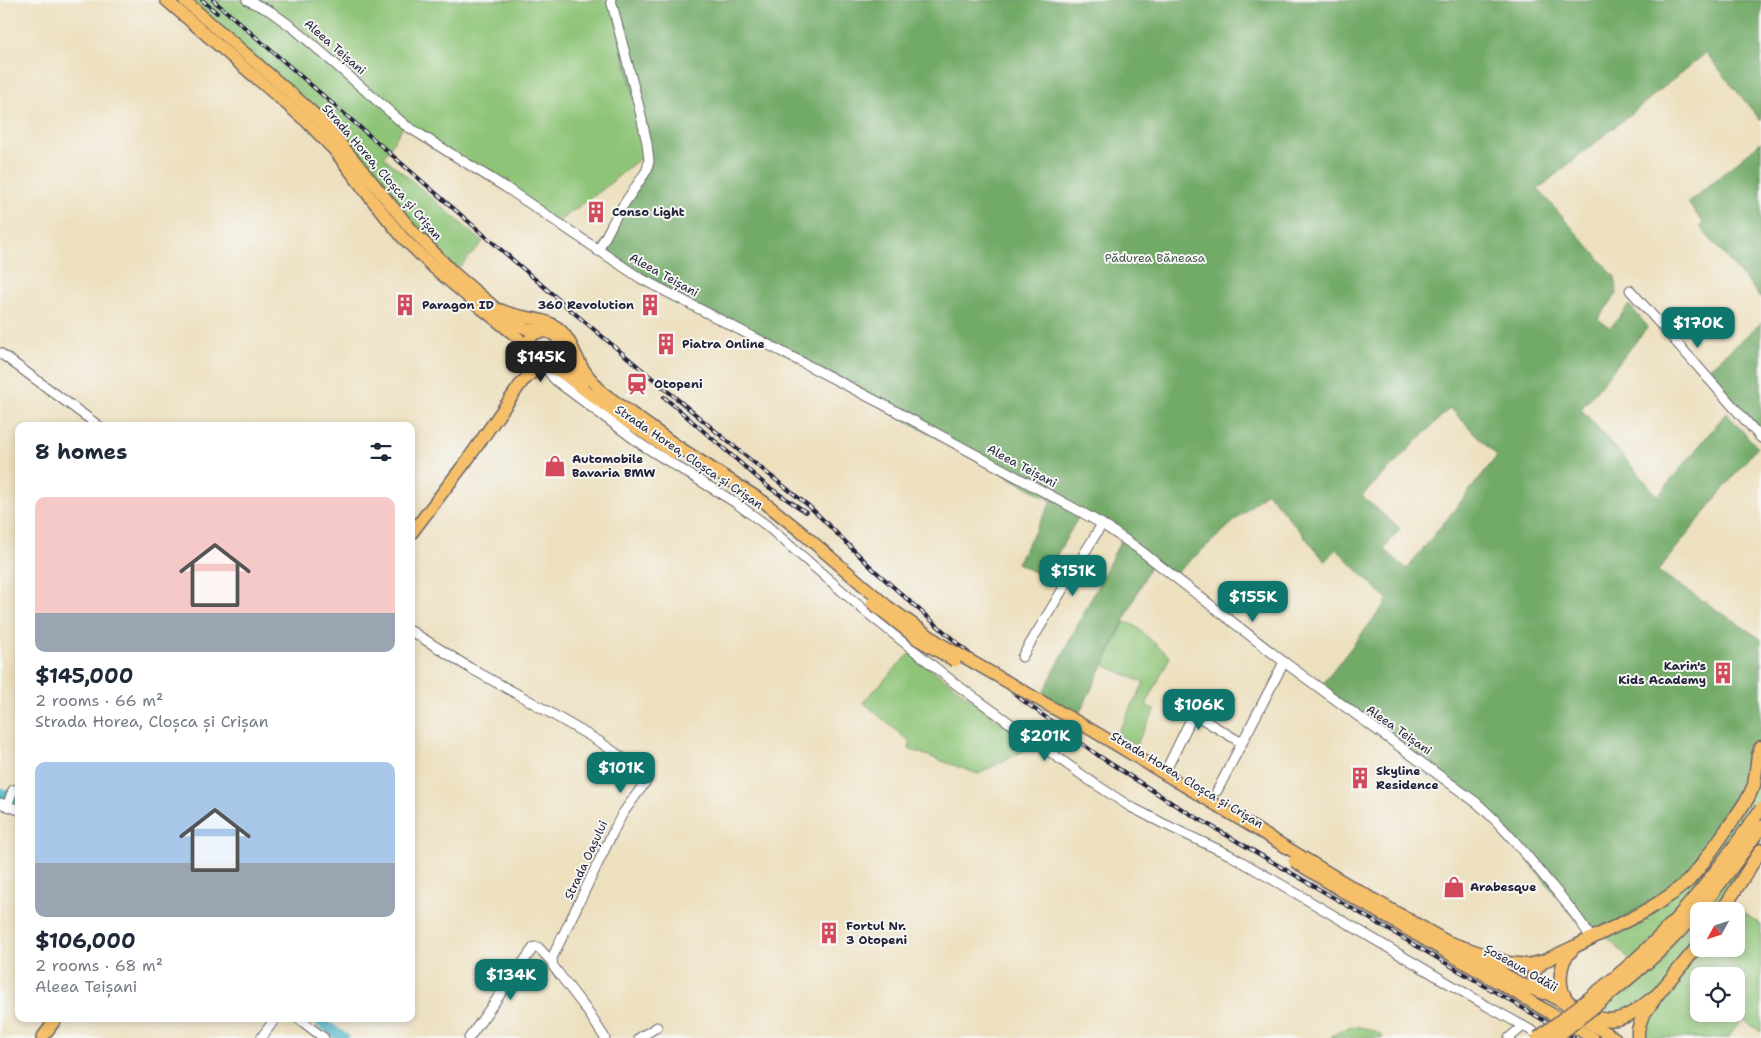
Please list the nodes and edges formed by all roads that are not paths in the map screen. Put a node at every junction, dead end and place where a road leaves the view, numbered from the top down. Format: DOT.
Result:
graph roads {
  1 [pos="166,0"];
  2 [pos="184,0"];
  3 [pos="247,0"];
  4 [pos="611,0"];
  5 [pos="598,251"];
  6 [pos="474,290"];
  7 [pos="1630,290"];
  8 [pos="541,332"];
  9 [pos="560,347"];
  10 [pos="528,351"];
  11 [pos="0,353"];
  12 [pos="542,364"];
  13 [pos="522,382"];
  14 [pos="604,394"];
  15 [pos="94,422"];
  16 [pos="1761,438"];
  17 [pos="675,450"];
  18 [pos="1102,524"];
  19 [pos="415,529"];
  20 [pos="415,634"];
  21 [pos="1022,657"];
  22 [pos="1284,662"];
  23 [pos="1242,743"];
  24 [pos="1760,751"];
  25 [pos="1169,764"];
  26 [pos="15,790"];
  27 [pos="1217,791"];
  28 [pos="5,804"];
  29 [pos="1761,809"];
  30 [pos="1761,827"];
  31 [pos="1761,850"];
  32 [pos="1350,890"];
  33 [pos="1728,902"];
  34 [pos="1413,923"];
  35 [pos="1591,938"];
  36 [pos="1447,942"];
  37 [pos="1576,946"];
  38 [pos="1690,956"];
  39 [pos="552,962"];
  40 [pos="1543,962"];
  41 [pos="1561,970"];
  42 [pos="1522,991"];
  43 [pos="1657,995"];
  44 [pos="1563,1000"];
  45 [pos="1649,1006"];
  46 [pos="54,1022"];
  47 [pos="273,1022"];
  48 [pos="303,1022"];
  49 [pos="1523,1026"];
  50 [pos="657,1027"];
  51 [pos="42,1038"];
  52 [pos="261,1038"];
  53 [pos="324,1038"];
  54 [pos="469,1038"];
  55 [pos="604,1038"];
  56 [pos="639,1038"];
  57 [pos="1509,1038"];
  58 [pos="1538,1038"];
  59 [pos="1545,1038"];
  60 [pos="1555,1038"];
  61 [pos="1593,1038"];
  62 [pos="1615,1038"];
  63 [pos="1638,1038"];
  1 -- 10 [label="main road, Strada Horea, Cloșca și Crișan"];
  2 -- 6 [label="main road, Strada Horea, Cloșca și Crișan"];
  3 -- 5 [label="street, Aleea Teișani"];
  4 -- 5 [label="street"];
  5 -- 18 [label="street, Aleea Teișani"];
  6 -- 8 [label="main road, Strada Horea, Cloșca și Crișan"];
  6 -- 14 [label="main road"];
  7 -- 16 [label="street"];
  8 -- 9 [label="main road"];
  8 -- 10 [label="main road"];
  9 -- 12 [label="main road"];
  9 -- 14 [label="main road, Strada Horea, Cloșca și Crișan"];
  10 -- 12 [label="main road"];
  10 -- 13 [label="main road"];
  11 -- 15 [label="street"];
  12 -- 13 [label="main road"];
  12 -- 17 [label="main road, Strada Horea, Cloșca și Crișan"];
  12 -- 49 [label="street, Strada Horea, Cloșca și Crișan"];
  13 -- 19 [label="main road"];
  14 -- 17 [label="main road, Strada Horea, Cloșca și Crișan"];
  17 -- 32 [label="main road, Strada Horea, Cloșca și Crișan, bridge"];
  18 -- 21 [label="street"];
  18 -- 22 [label="street, Aleea Teișani"];
  20 -- 39 [label="street, Strada Oașului"];
  22 -- 23 [label="street"];
  22 -- 35 [label="street, Aleea Teișani"];
  23 -- 25 [label="street"];
  23 -- 27 [label="street"];
  24 -- 35 [label="highway"];
  26 -- 28 [label="street"];
  29 -- 58 [label="highway, bridge"];
  30 -- 60 [label="highway, bridge"];
  31 -- 33 [label="highway"];
  32 -- 34 [label="main road, Strada Horea, Cloșca și Crișan"];
  32 -- 42 [label="main road, Strada Horea, Cloșca și Crișan"];
  34 -- 36 [label="main road, Șoseaua Odăii"];
  35 -- 37 [label="highway"];
  36 -- 40 [label="highway"];
  36 -- 42 [label="main road, Șoseaua Odăii"];
  37 -- 40 [label="highway"];
  37 -- 41 [label="highway"];
  38 -- 43 [label="highway"];
  39 -- 54 [label="street"];
  39 -- 55 [label="street"];
  40 -- 41 [label="highway"];
  40 -- 44 [label="highway"];
  41 -- 44 [label="highway"];
  42 -- 44 [label="highway"];
  42 -- 61 [label="main road, Șoseaua Odăii"];
  42 -- 62 [label="main road, Șoseaua Odăii"];
  43 -- 44 [label="highway"];
  43 -- 45 [label="highway"];
  44 -- 45 [label="highway"];
  45 -- 63 [label="highway"];
  46 -- 51 [label="main road"];
  47 -- 52 [label="street"];
  48 -- 53 [label="street"];
  49 -- 57 [label="street"];
  49 -- 59 [label="street, Strada Horea, Cloșca și Crișan"];
  50 -- 56 [label="street"];
}
